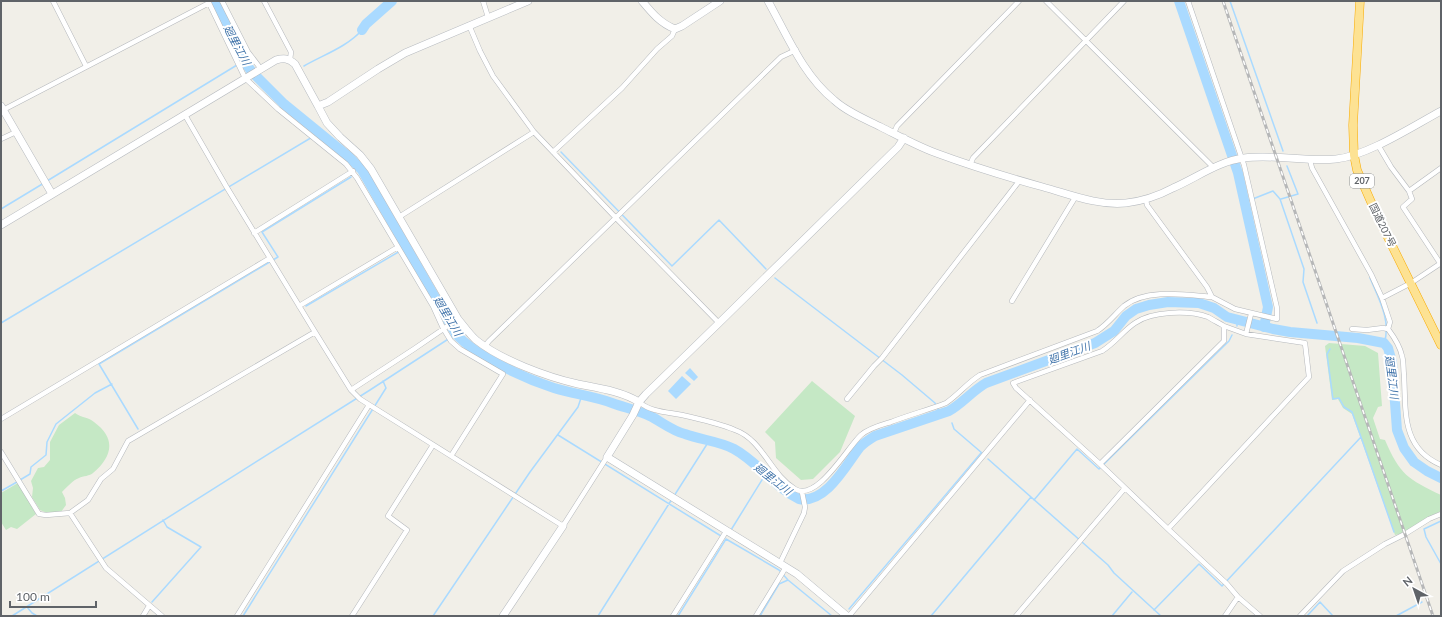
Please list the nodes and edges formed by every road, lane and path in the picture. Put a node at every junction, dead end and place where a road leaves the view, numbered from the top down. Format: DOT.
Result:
graph roads {
  1 [pos="53,1"];
  2 [pos="222,1"];
  3 [pos="264,1"];
  4 [pos="483,1"];
  5 [pos="528,1"];
  6 [pos="642,1"];
  7 [pos="720,1"];
  8 [pos="768,1"];
  9 [pos="1019,1"];
  10 [pos="1046,1"];
  11 [pos="1124,1"];
  12 [pos="1188,1"];
  13 [pos="1360,1"];
  14 [pos="488,17"];
  15 [pos="469,25"];
  16 [pos="675,29"];
  17 [pos="1087,40"];
  18 [pos="796,50"];
  19 [pos="290,60"];
  20 [pos="86,66"];
  21 [pos="261,69"];
  22 [pos="245,78"];
  23 [pos="318,106"];
  24 [pos="2,108"];
  25 [pos="1441,111"];
  26 [pos="185,115"];
  27 [pos="16,132"];
  28 [pos="534,132"];
  29 [pos="894,133"];
  30 [pos="904,138"];
  31 [pos="1,139"];
  32 [pos="1378,145"];
  33 [pos="553,152"];
  34 [pos="1354,155"];
  35 [pos="1242,158"];
  36 [pos="1310,160"];
  37 [pos="970,165"];
  38 [pos="1214,168"];
  39 [pos="1441,168"];
  40 [pos="353,171"];
  41 [pos="1020,180"];
  42 [pos="1409,191"];
  43 [pos="52,194"];
  44 [pos="1076,196"];
  45 [pos="1146,200"];
  46 [pos="619,215"];
  47 [pos="399,217"];
  48 [pos="1,225"];
  49 [pos="254,233"];
  50 [pos="399,250"];
  51 [pos="271,260"];
  52 [pos="1441,263"];
  53 [pos="1411,283"];
  54 [pos="1212,297"];
  55 [pos="1382,298"];
  56 [pos="1012,301"];
  57 [pos="299,306"];
  58 [pos="1250,314"];
  59 [pos="456,320"];
  60 [pos="719,323"];
  61 [pos="1224,326"];
  62 [pos="444,328"];
  63 [pos="1352,329"];
  64 [pos="1386,329"];
  65 [pos="315,332"];
  66 [pos="1246,334"];
  67 [pos="1441,345"];
  68 [pos="486,346"];
  69 [pos="353,392"];
  70 [pos="847,399"];
  71 [pos="1030,400"];
  72 [pos="638,404"];
  73 [pos="372,406"];
  74 [pos="1,419"];
  75 [pos="433,445"];
  76 [pos="1,452"];
  77 [pos="451,456"];
  78 [pos="605,461"];
  79 [pos="1441,465"];
  80 [pos="1102,466"];
  81 [pos="1125,488"];
  82 [pos="802,492"];
  83 [pos="70,513"];
  84 [pos="1441,514"];
  85 [pos="563,526"];
  86 [pos="1168,530"];
  87 [pos="726,534"];
  88 [pos="782,569"];
  89 [pos="1238,597"];
  90 [pos="149,606"];
  91 [pos="143,616"];
  92 [pos="162,616"];
  93 [pos="237,616"];
  94 [pos="352,616"];
  95 [pos="503,616"];
  96 [pos="673,616"];
  97 [pos="756,616"];
  98 [pos="848,616"];
  99 [pos="1016,616"];
  100 [pos="1225,616"];
  101 [pos="1260,616"];
  102 [pos="1300,616"];
  1 -- 20 [label="street"];
  2 -- 21 [label="street"];
  3 -- 19 [label="street"];
  4 -- 14 [label="street"];
  5 -- 14 [label="street"];
  6 -- 16 [label="street"];
  7 -- 16 [label="street"];
  8 -- 18 [label="street"];
  9 -- 29 [label="street"];
  10 -- 17 [label="street"];
  11 -- 17 [label="street"];
  12 -- 35 [label="street"];
  13 -- 34 [label="highway, 国道207号 / 207"];
  14 -- 15 [label="street"];
  15 -- 23 [label="street"];
  15 -- 28 [label="street"];
  16 -- 33 [label="street"];
  17 -- 37 [label="street"];
  17 -- 38 [label="street"];
  18 -- 29 [label="street"];
  18 -- 46 [label="street"];
  19 -- 21 [label="street"];
  19 -- 23 [label="street"];
  20 -- 22 [label="street"];
  20 -- 24 [label="street"];
  21 -- 22 [label="street"];
  22 -- 26 [label="street"];
  22 -- 40 [label="street"];
  23 -- 47 [label="street"];
  24 -- 27 [label="street"];
  25 -- 32 [label="street"];
  26 -- 43 [label="street"];
  26 -- 49 [label="street"];
  27 -- 31 [label="street"];
  27 -- 43 [label="street"];
  28 -- 33 [label="street"];
  28 -- 47 [label="street"];
  29 -- 30 [label="street"];
  30 -- 37 [label="street"];
  30 -- 60 [label="street"];
  32 -- 34 [label="street"];
  32 -- 42 [label="street"];
  33 -- 46 [label="street"];
  34 -- 36 [label="street"];
  34 -- 53 [label="highway, 国道207号 / 207"];
  35 -- 36 [label="street"];
  35 -- 38 [label="street"];
  35 -- 58 [label="street"];
  36 -- 55 [label="street"];
  37 -- 41 [label="street"];
  38 -- 45 [label="street"];
  39 -- 42 [label="street"];
  40 -- 49 [label="street"];
  40 -- 50 [label="street"];
  41 -- 44 [label="street"];
  41 -- 70 [label="street"];
  42 -- 52 [label="street"];
  43 -- 48 [label="street"];
  44 -- 45 [label="street"];
  44 -- 56 [label="street"];
  45 -- 54 [label="street"];
  46 -- 60 [label="street"];
  46 -- 68 [label="street"];
  47 -- 59 [label="street"];
  49 -- 51 [label="street"];
  50 -- 57 [label="street"];
  50 -- 62 [label="street"];
  51 -- 57 [label="street"];
  51 -- 74 [label="street"];
  52 -- 53 [label="street"];
  53 -- 55 [label="street"];
  53 -- 67 [label="highway, 国道207号 / 207"];
  54 -- 58 [label="street"];
  54 -- 82 [label="street"];
  55 -- 64 [label="street"];
  57 -- 65 [label="street"];
  58 -- 66 [label="street"];
  59 -- 62 [label="street"];
  59 -- 68 [label="street"];
  60 -- 72 [label="street"];
  61 -- 66 [label="street"];
  61 -- 71 [label="street"];
  61 -- 80 [label="street"];
  62 -- 69 [label="street"];
  62 -- 77 [label="street"];
  63 -- 64 [label="street"];
  64 -- 79 [label="street"];
  65 -- 69 [label="street"];
  65 -- 83 [label="street"];
  66 -- 86 [label="street"];
  68 -- 72 [label="street"];
  69 -- 73 [label="street"];
  71 -- 80 [label="street"];
  71 -- 98 [label="street"];
  72 -- 78 [label="street"];
  72 -- 82 [label="street"];
  73 -- 75 [label="street"];
  73 -- 93 [label="street"];
  75 -- 77 [label="street"];
  75 -- 94 [label="street"];
  76 -- 83 [label="street"];
  77 -- 85 [label="street"];
  78 -- 85 [label="street"];
  78 -- 87 [label="street"];
  80 -- 81 [label="street"];
  81 -- 86 [label="street"];
  81 -- 99 [label="street"];
  82 -- 88 [label="street"];
  83 -- 90 [label="street"];
  84 -- 102 [label="street"];
  85 -- 95 [label="street"];
  86 -- 89 [label="street"];
  87 -- 88 [label="street"];
  87 -- 96 [label="street"];
  88 -- 97 [label="street"];
  88 -- 98 [label="street"];
  89 -- 100 [label="street"];
  89 -- 101 [label="street"];
  90 -- 91 [label="street"];
  90 -- 92 [label="street"];
}
